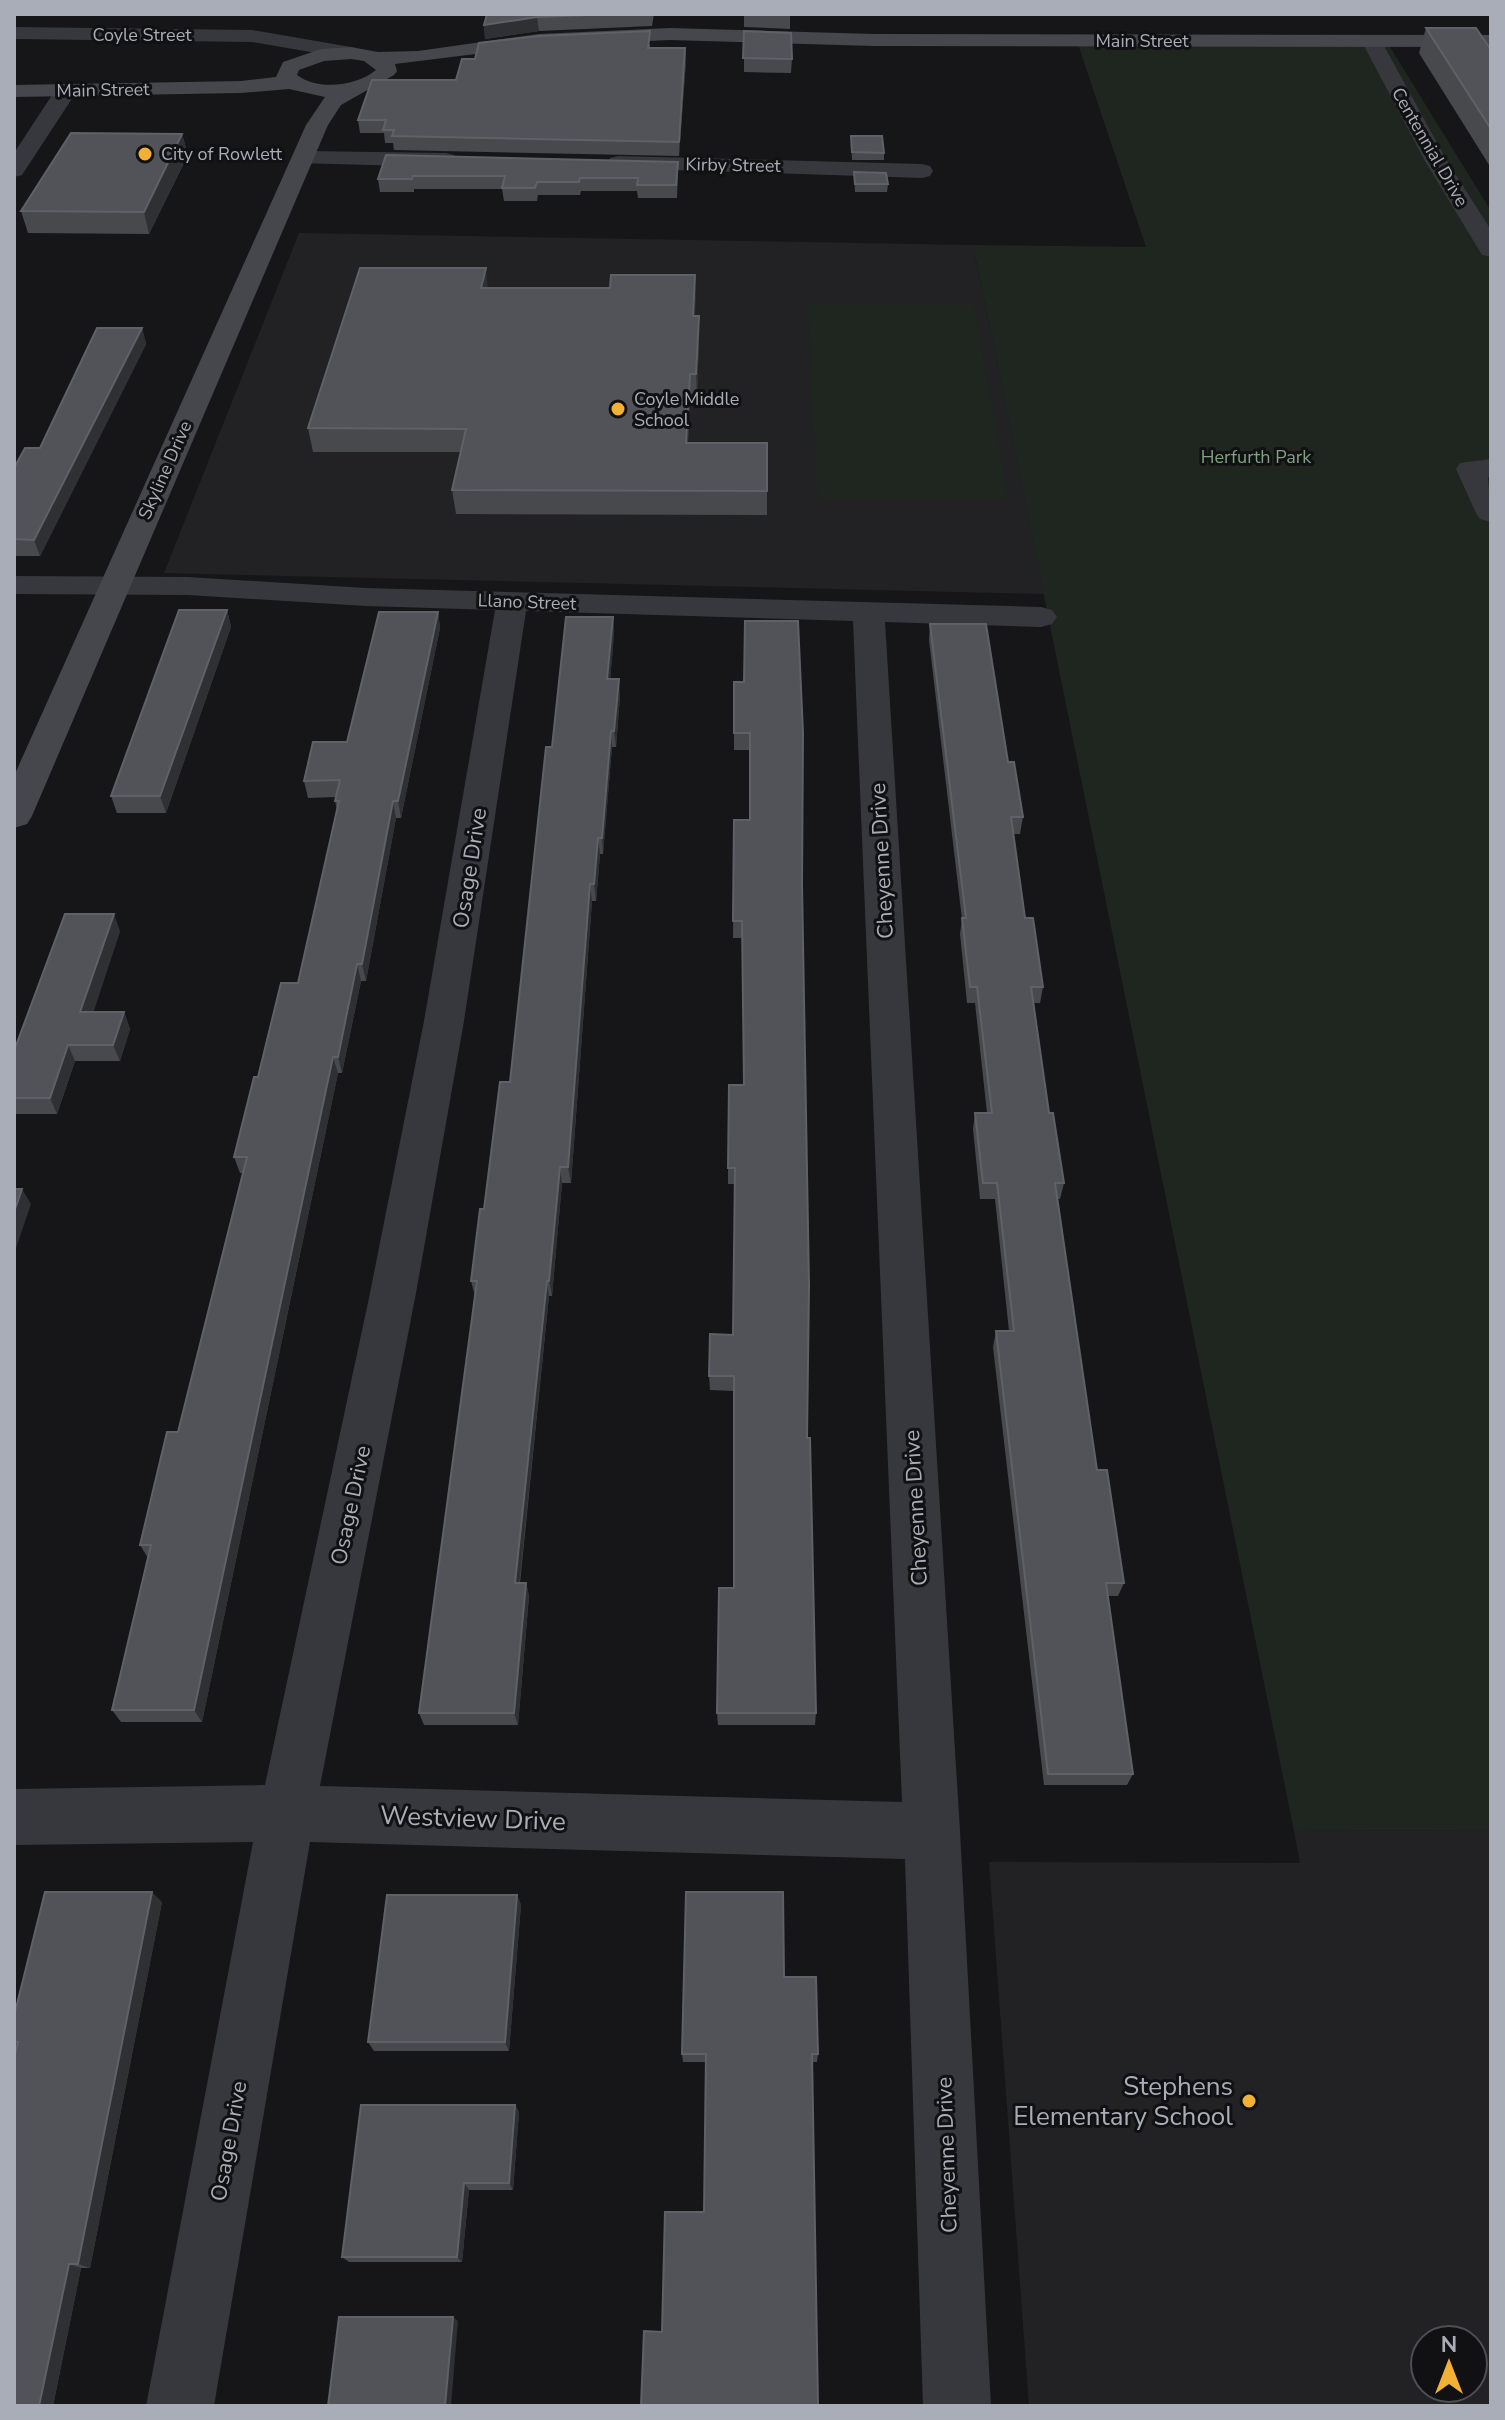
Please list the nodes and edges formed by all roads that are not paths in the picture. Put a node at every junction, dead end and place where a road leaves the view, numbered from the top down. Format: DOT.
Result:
graph roads {
  1 [pos="14,33"];
  2 [pos="270,38"];
  3 [pos="1491,41"];
  4 [pos="1372,42"];
  5 [pos="351,53"];
  6 [pos="379,68"];
  7 [pos="294,76"];
  8 [pos="360,87"];
  9 [pos="14,91"];
  10 [pos="66,91"];
  11 [pos="317,125"];
  12 [pos="304,158"];
  13 [pos="461,161"];
  14 [pos="598,163"];
  15 [pos="14,170"];
  16 [pos="922,171"];
  17 [pos="1491,250"];
  18 [pos="1491,468"];
  19 [pos="1491,513"];
  20 [pos="14,585"];
  21 [pos="113,585"];
  22 [pos="512,602"];
  23 [pos="868,610"];
  24 [pos="1041,617"];
  25 [pos="14,816"];
  26 [pos="287,1813"];
  27 [pos="14,1817"];
  28 [pos="932,1831"];
  29 [pos="180,2406"];
  30 [pos="957,2406"];
  1 -- 2 [label="street, Coyle Street"];
  2 -- 5 [label="street, Coyle Street"];
  2 -- 7 [label="street"];
  3 -- 4 [label="street, Main Street"];
  4 -- 6 [label="street, Main Street"];
  4 -- 17 [label="street, Centennial Drive"];
  5 -- 6 [label="street, Main Street"];
  5 -- 7 [label="street, Main Street"];
  6 -- 8 [label="street, Main Street"];
  7 -- 8 [label="street, Main Street"];
  7 -- 10 [label="street, Main Street"];
  7 -- 11 [label="street"];
  8 -- 11 [label="street, Skyline Drive"];
  9 -- 10 [label="street, Main Street"];
  10 -- 15 [label="street"];
  11 -- 12 [label="street, Skyline Drive"];
  12 -- 13 [label="street"];
  12 -- 21 [label="street, Skyline Drive"];
  14 -- 16 [label="street, Kirby Street"];
  18 -- 19 [label="street"];
  20 -- 21 [label="street, Llano Street"];
  21 -- 22 [label="street, Llano Street"];
  21 -- 25 [label="street, Skyline Drive"];
  22 -- 23 [label="street, Llano Street"];
  22 -- 26 [label="street, Osage Drive"];
  23 -- 24 [label="street, Llano Street"];
  23 -- 28 [label="street, Cheyenne Drive"];
  26 -- 27 [label="street, Westview Drive"];
  26 -- 28 [label="street, Westview Drive"];
  26 -- 29 [label="street, Osage Drive"];
  28 -- 30 [label="street, Cheyenne Drive"];
}
